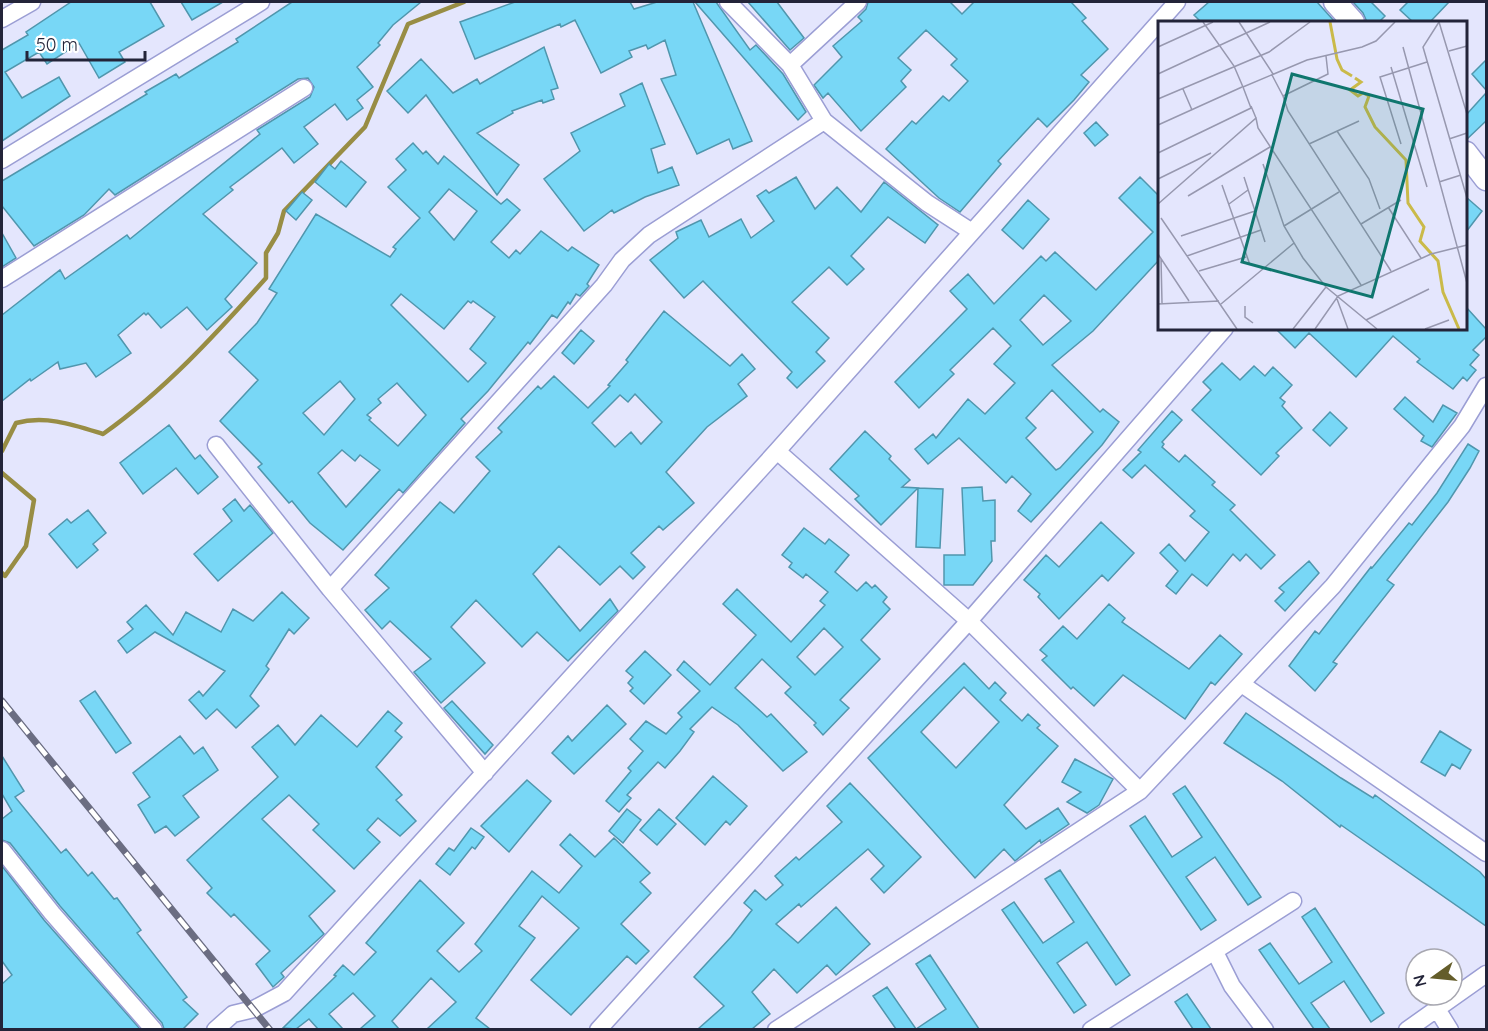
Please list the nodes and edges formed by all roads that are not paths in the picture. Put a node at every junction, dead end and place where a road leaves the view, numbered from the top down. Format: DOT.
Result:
graph roads {
  1 [pos="32,2"];
  2 [pos="261,2"];
  3 [pos="728,2"];
  4 [pos="858,2"];
  5 [pos="1177,2"];
  6 [pos="1335,2"];
  7 [pos="2,19"];
  8 [pos="1160,21"];
  9 [pos="1352,21"];
  10 [pos="1158,23"];
  11 [pos="790,65"];
  12 [pos="303,88"];
  13 [pos="824,121"];
  14 [pos="1467,154"];
  15 [pos="2,160"];
  16 [pos="1486,179"];
  17 [pos="972,232"];
  18 [pos="2,279"];
  19 [pos="1224,330"];
  20 [pos="1486,386"];
  21 [pos="216,445"];
  22 [pos="777,451"];
  23 [pos="330,589"];
  24 [pos="969,621"];
  25 [pos="1243,685"];
  26 [pos="485,773"];
  27 [pos="1140,791"];
  28 [pos="2,850"];
  29 [pos="1486,853"];
  30 [pos="1293,901"];
  31 [pos="1215,952"];
  32 [pos="1486,974"];
  33 [pos="1437,1009"];
  34 [pos="154,1029"];
  35 [pos="215,1029"];
  36 [pos="598,1029"];
  37 [pos="776,1029"];
  38 [pos="1091,1029"];
  39 [pos="1265,1029"];
  40 [pos="1407,1029"];
  41 [pos="1450,1029"];
  1 -- 7 [label="street"];
  2 -- 15 [label="street"];
  3 -- 11 [label="street"];
  4 -- 11 [label="street"];
  5 -- 8 [label="street"];
  6 -- 9 [label="main road"];
  10 -- 17 [label="street"];
  11 -- 13 [label="street"];
  12 -- 18 [label="street"];
  13 -- 17 [label="street"];
  13 -- 23 [label="street"];
  14 -- 16 [label="main road"];
  17 -- 22 [label="street"];
  19 -- 24 [label="street"];
  20 -- 25 [label="street"];
  21 -- 23 [label="street"];
  22 -- 24 [label="street"];
  22 -- 26 [label="street"];
  23 -- 26 [label="street"];
  24 -- 27 [label="street"];
  24 -- 36 [label="street"];
  25 -- 27 [label="street"];
  25 -- 29 [label="street"];
  26 -- 35 [label="street"];
  27 -- 37 [label="street"];
  28 -- 34 [label="street"];
  30 -- 31 [label="street"];
  31 -- 38 [label="street"];
  31 -- 39 [label="street"];
  32 -- 33 [label="street"];
  33 -- 40 [label="street"];
  33 -- 41 [label="street"];
}
